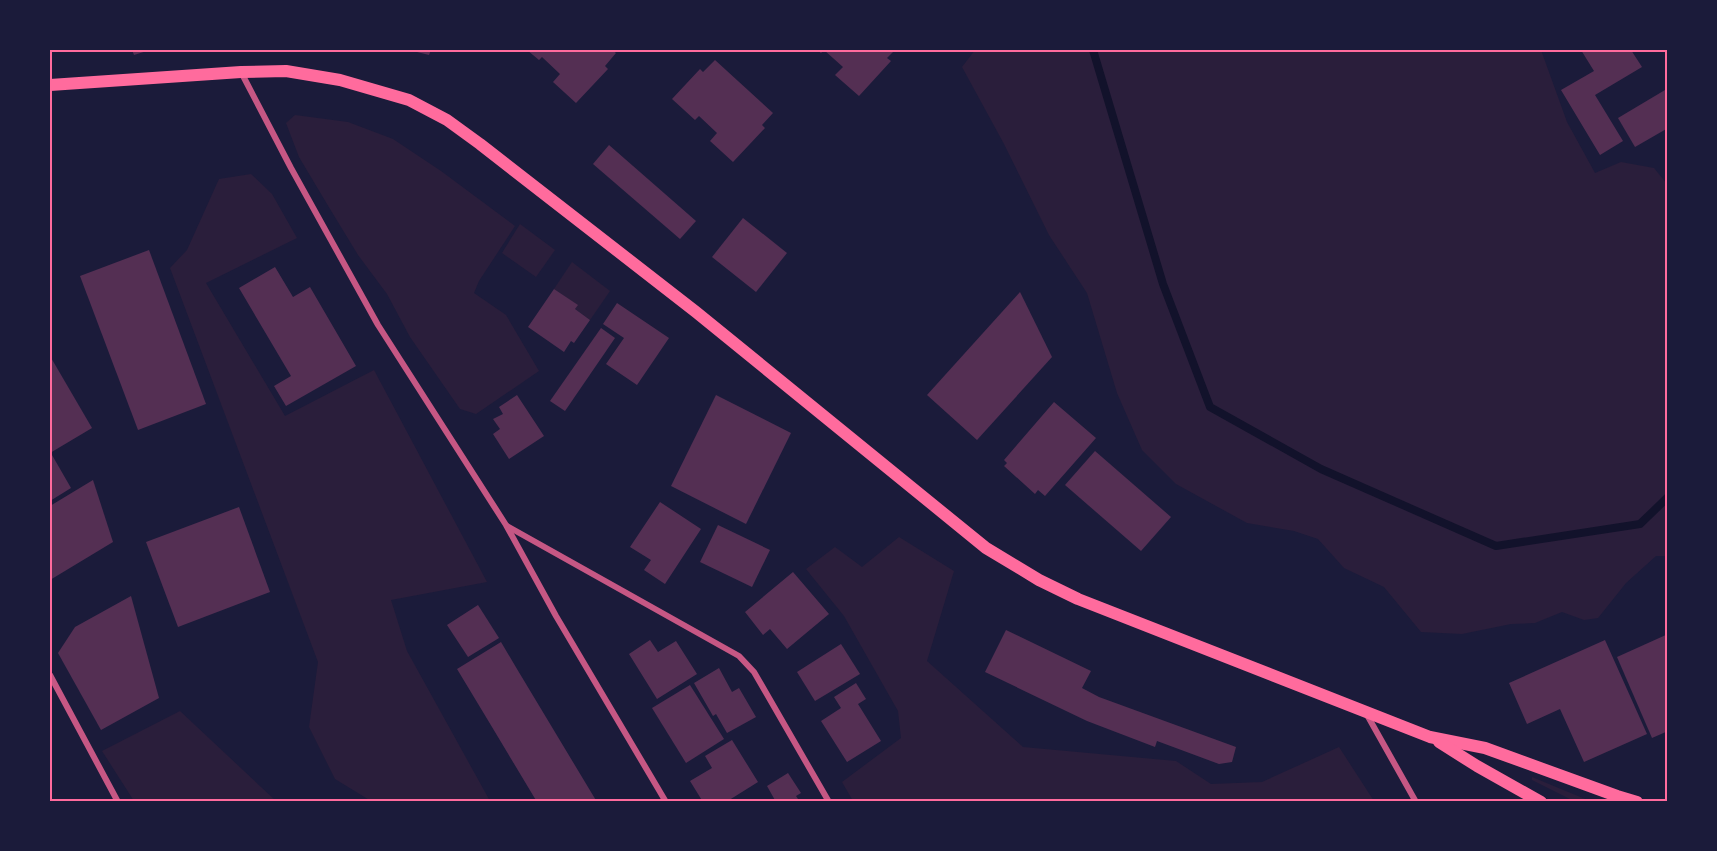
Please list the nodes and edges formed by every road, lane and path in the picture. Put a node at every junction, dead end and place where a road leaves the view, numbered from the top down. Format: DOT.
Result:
graph roads {
  1 [pos="241,72"];
  2 [pos="50,85"];
  3 [pos="506,525"];
  4 [pos="50,675"];
  5 [pos="1364,711"];
  6 [pos="1430,737"];
  7 [pos="118,801"];
  8 [pos="666,801"];
  9 [pos="829,801"];
  10 [pos="1416,801"];
  11 [pos="1541,801"];
  12 [pos="1636,801"];
  1 -- 2 [label="main road"];
  1 -- 3 [label="street"];
  1 -- 5 [label="main road"];
  3 -- 8 [label="street"];
  3 -- 9 [label="street"];
  4 -- 7 [label="street"];
  5 -- 6 [label="main road"];
  5 -- 10 [label="street"];
  6 -- 11 [label="main road"];
  6 -- 12 [label="main road"];
}
